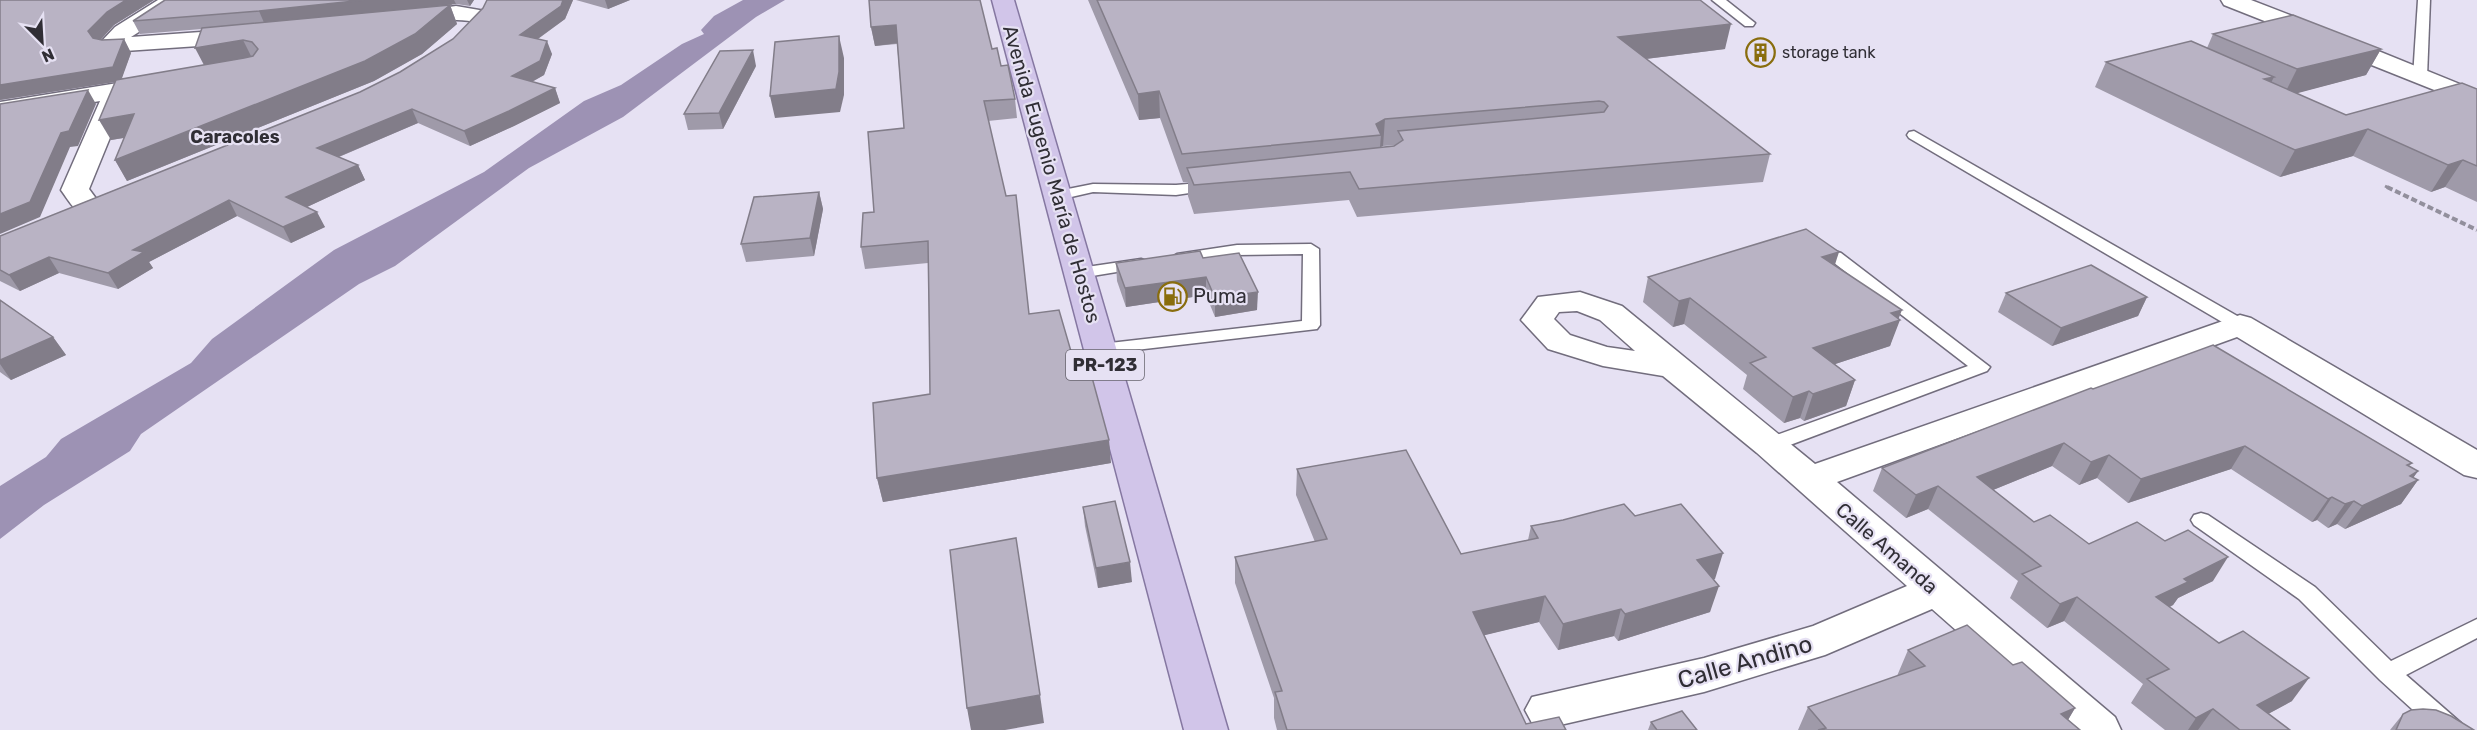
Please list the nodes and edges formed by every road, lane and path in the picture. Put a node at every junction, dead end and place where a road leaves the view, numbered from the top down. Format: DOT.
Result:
graph roads {
  1 [pos="173,0"];
  2 [pos="1003,0"];
  3 [pos="1718,0"];
  4 [pos="2232,0"];
  5 [pos="2424,0"];
  6 [pos="476,17"];
  7 [pos="391,21"];
  8 [pos="1749,23"];
  9 [pos="265,34"];
  10 [pos="2420,77"];
  11 [pos="183,80"];
  12 [pos="117,90"];
  13 [pos="2477,100"];
  14 [pos="0,110"];
  15 [pos="1914,135"];
  16 [pos="1221,185"];
  17 [pos="2385,186"];
  18 [pos="1058,195"];
  19 [pos="89,208"];
  20 [pos="2477,230"];
  21 [pos="1836,255"];
  22 [pos="1080,273"];
  23 [pos="2240,325"];
  24 [pos="1101,349"];
  25 [pos="1673,368"];
  26 [pos="1770,445"];
  27 [pos="2477,466"];
  28 [pos="1809,479"];
  29 [pos="2201,520"];
  30 [pos="1936,590"];
  31 [pos="2477,628"];
  32 [pos="2388,673"];
  33 [pos="1547,710"];
  34 [pos="1206,730"];
  35 [pos="2099,730"];
  36 [pos="2452,730"];
  1 -- 9 [label="street"];
  2 -- 18 [label="main road, Avenida Eugenio María de Hostos / PR-123"];
  3 -- 8 [label="lane"];
  4 -- 10 [label="street"];
  5 -- 10 [label="lane"];
  6 -- 7 [label="street"];
  10 -- 13 [label="street"];
  11 -- 12 [label="street"];
  12 -- 14 [label="street"];
  12 -- 19 [label="street"];
  15 -- 23 [label="lane"];
  16 -- 18 [label="lane"];
  17 -- 20 [label="path"];
  18 -- 22 [label="main road, Avenida Eugenio María de Hostos / PR-123"];
  21 -- 26 [label="lane"];
  22 -- 24 [label="main road, Avenida Eugenio María de Hostos / PR-123"];
  22 -- 24 [label="lane"];
  23 -- 27 [label="street"];
  23 -- 28 [label="street"];
  24 -- 34 [label="main road, Avenida Eugenio María de Hostos / PR-123"];
  25 -- 26 [label="street, Calle Amanda"];
  26 -- 28 [label="street, Calle Amanda"];
  28 -- 30 [label="street, Calle Amanda"];
  29 -- 32 [label="lane"];
  30 -- 33 [label="street, Calle Andino"];
  30 -- 35 [label="street, Calle Amanda"];
  31 -- 32 [label="lane"];
  32 -- 36 [label="lane"];
}
